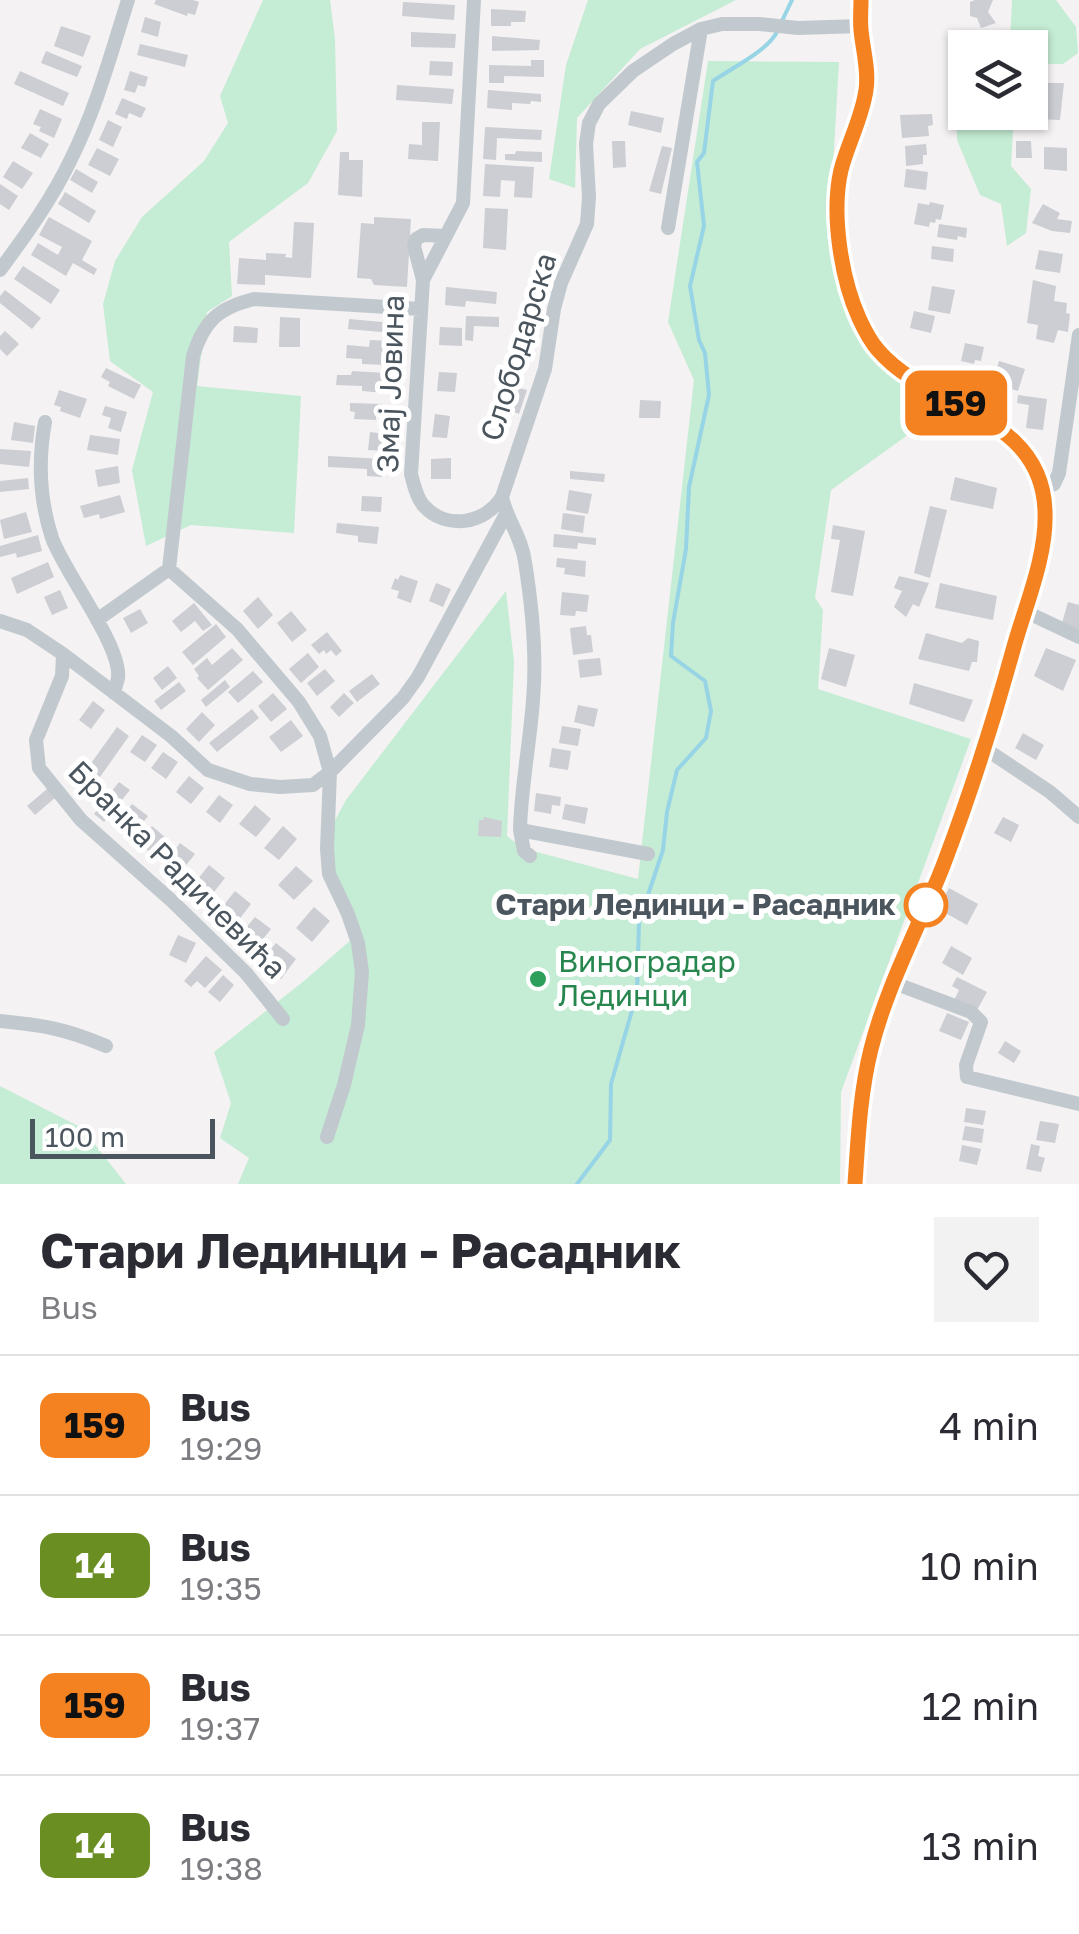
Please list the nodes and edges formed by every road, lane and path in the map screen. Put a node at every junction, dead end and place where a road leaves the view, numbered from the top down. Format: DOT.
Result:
graph roads {
  1 [pos="128,0"];
  2 [pos="474,0"];
  3 [pos="861,0"];
  4 [pos="860,26"];
  5 [pos="701,29"];
  6 [pos="668,228"];
  7 [pos="446,236"];
  8 [pos="0,270"];
  9 [pos="423,280"];
  10 [pos="421,309"];
  11 [pos="1079,335"];
  12 [pos="46,422"];
  13 [pos="1042,489"];
  14 [pos="502,497"];
  15 [pos="506,514"];
  16 [pos="168,569"];
  17 [pos="1024,612"];
  18 [pos="97,620"];
  19 [pos="0,621"];
  20 [pos="1079,637"];
  21 [pos="63,654"];
  22 [pos="114,692"];
  23 [pos="984,748"];
  24 [pos="330,772"];
  25 [pos="1079,817"];
  26 [pos="520,830"];
  27 [pos="648,854"];
  28 [pos="530,856"];
  29 [pos="894,982"];
  30 [pos="283,1019"];
  31 [pos="0,1021"];
  32 [pos="106,1046"];
  33 [pos="1079,1104"];
  34 [pos="327,1137"];
  35 [pos="855,1184"];
  1 -- 8 [label="street"];
  2 -- 7 [label="street, Змај Јовина"];
  3 -- 4 [label="street"];
  4 -- 5 [label="street, Слободарска"];
  4 -- 13 [label="street"];
  5 -- 6 [label="street"];
  5 -- 14 [label="street, Слободарска"];
  7 -- 9 [label="street, Змај Јовина"];
  7 -- 9 [label="street"];
  9 -- 10 [label="street, Змај Јовина"];
  10 -- 14 [label="street, Змај Јовина"];
  10 -- 16 [label="street"];
  11 -- 13 [label="street"];
  12 -- 18 [label="street"];
  13 -- 17 [label="street"];
  14 -- 15 [label="street"];
  15 -- 24 [label="street"];
  15 -- 26 [label="street"];
  16 -- 18 [label="street"];
  16 -- 24 [label="street"];
  17 -- 20 [label="street"];
  17 -- 23 [label="street"];
  18 -- 22 [label="street"];
  19 -- 21 [label="street"];
  21 -- 22 [label="street"];
  21 -- 30 [label="street, Бранка Радичевића"];
  22 -- 24 [label="street"];
  23 -- 25 [label="street"];
  23 -- 29 [label="street"];
  24 -- 34 [label="street"];
  26 -- 27 [label="street"];
  26 -- 28 [label="street"];
  29 -- 33 [label="street"];
  29 -- 35 [label="street"];
  31 -- 32 [label="street"];
}
